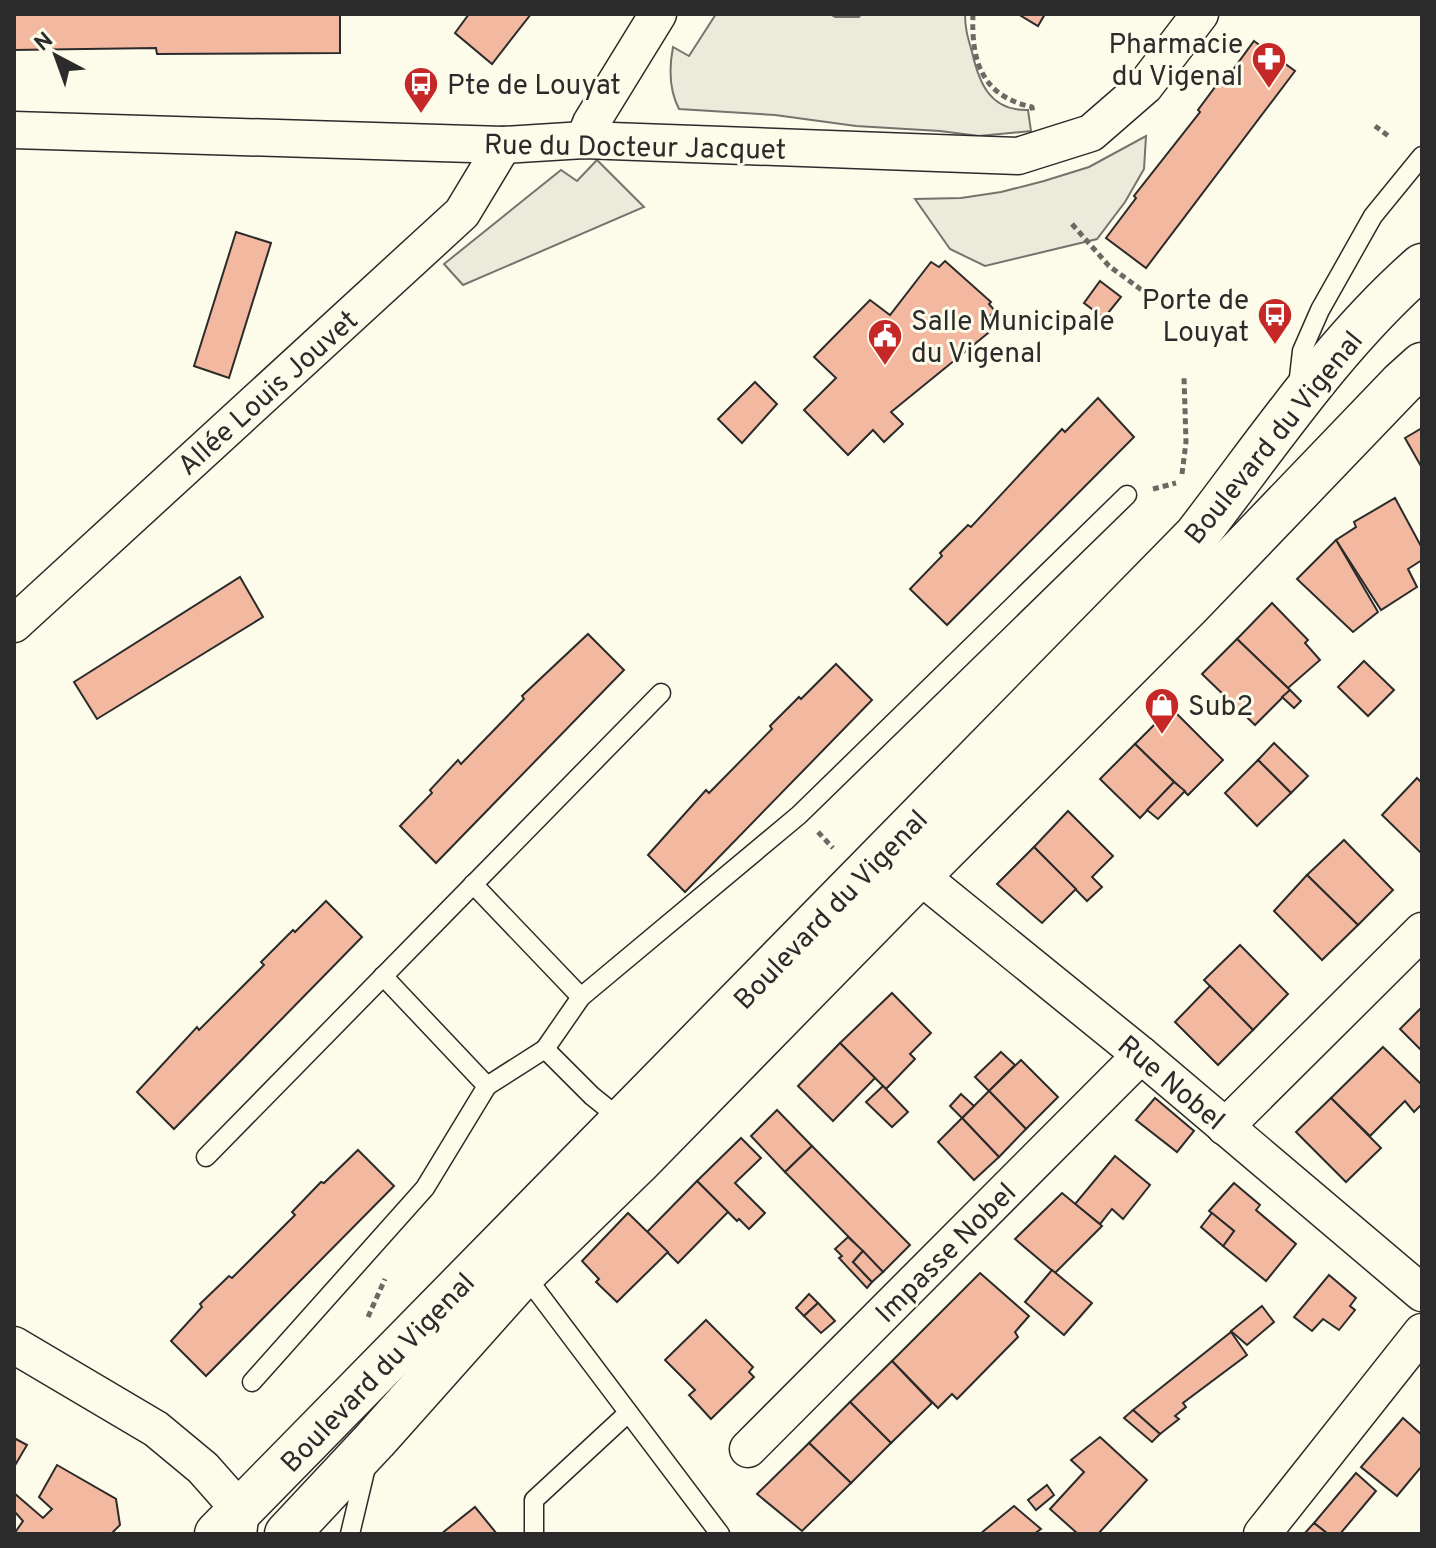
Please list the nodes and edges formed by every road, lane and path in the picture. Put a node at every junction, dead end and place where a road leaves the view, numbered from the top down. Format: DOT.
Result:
graph roads {
  1 [pos="658,14"];
  2 [pos="973,14"];
  3 [pos="1200,14"];
  4 [pos="1375,126"];
  5 [pos="14,130"];
  6 [pos="1391,138"];
  7 [pos="584,140"];
  8 [pos="503,145"];
  9 [pos="1039,149"];
  10 [pos="1422,156"];
  11 [pos="1072,224"];
  12 [pos="1422,266"];
  13 [pos="1169,310"];
  14 [pos="1422,365"];
  15 [pos="1184,377"];
  16 [pos="1295,408"];
  17 [pos="1182,474"];
  18 [pos="1127,495"];
  19 [pos="14,624"];
  20 [pos="661,693"];
  21 [pos="919,875"];
  22 [pos="473,884"];
  23 [pos="1422,931"];
  24 [pos="383,976"];
  25 [pos="581,997"];
  26 [pos="545,1049"];
  27 [pos="1141,1055"];
  28 [pos="487,1086"];
  29 [pos="623,1121"];
  30 [pos="1225,1127"];
  31 [pos="206,1157"];
  32 [pos="524,1273"];
  33 [pos="1422,1293"];
  34 [pos="1422,1332"];
  35 [pos="14,1345"];
  36 [pos="252,1382"];
  37 [pos="628,1413"];
  38 [pos="375,1440"];
  39 [pos="748,1449"];
  40 [pos="302,1525"];
  41 [pos="232,1526"];
  42 [pos="350,1534"];
  43 [pos="534,1534"];
  44 [pos="720,1534"];
  45 [pos="1262,1534"];
  1 -- 7 [label="street"];
  2 -- 9 [label="path"];
  3 -- 9 [label="street, Rue du Docteur Jacquet"];
  4 -- 6 [label="path"];
  5 -- 8 [label="street, Rue du Docteur Jacquet"];
  7 -- 8 [label="street, Rue du Docteur Jacquet"];
  7 -- 9 [label="street, Rue du Docteur Jacquet"];
  8 -- 19 [label="street, Allée Louis Jouvet"];
  10 -- 16 [label="lane"];
  11 -- 13 [label="path"];
  12 -- 16 [label="main road, Boulevard du Vigenal"];
  14 -- 21 [label="main road, Boulevard du Vigenal"];
  15 -- 17 [label="path"];
  16 -- 29 [label="main road, Boulevard du Vigenal"];
  18 -- 25 [label="lane"];
  20 -- 22 [label="lane"];
  21 -- 27 [label="street, Rue Nobel"];
  21 -- 32 [label="main road, Boulevard du Vigenal"];
  22 -- 24 [label="lane"];
  22 -- 25 [label="lane"];
  23 -- 30 [label="street"];
  24 -- 28 [label="lane"];
  24 -- 31 [label="lane"];
  25 -- 26 [label="lane"];
  26 -- 28 [label="lane"];
  26 -- 29 [label="lane"];
  27 -- 30 [label="street, Rue Nobel"];
  27 -- 39 [label="street, Impasse Nobel"];
  28 -- 36 [label="lane"];
  29 -- 41 [label="main road, Boulevard du Vigenal"];
  30 -- 33 [label="street, Rue Nobel"];
  32 -- 37 [label="lane"];
  32 -- 38 [label="main road, Boulevard du Vigenal"];
  34 -- 45 [label="street"];
  35 -- 41 [label="street"];
  37 -- 43 [label="lane"];
  37 -- 44 [label="lane"];
  38 -- 40 [label="main road, Boulevard du Vigenal"];
  38 -- 42 [label="lane"];
}
